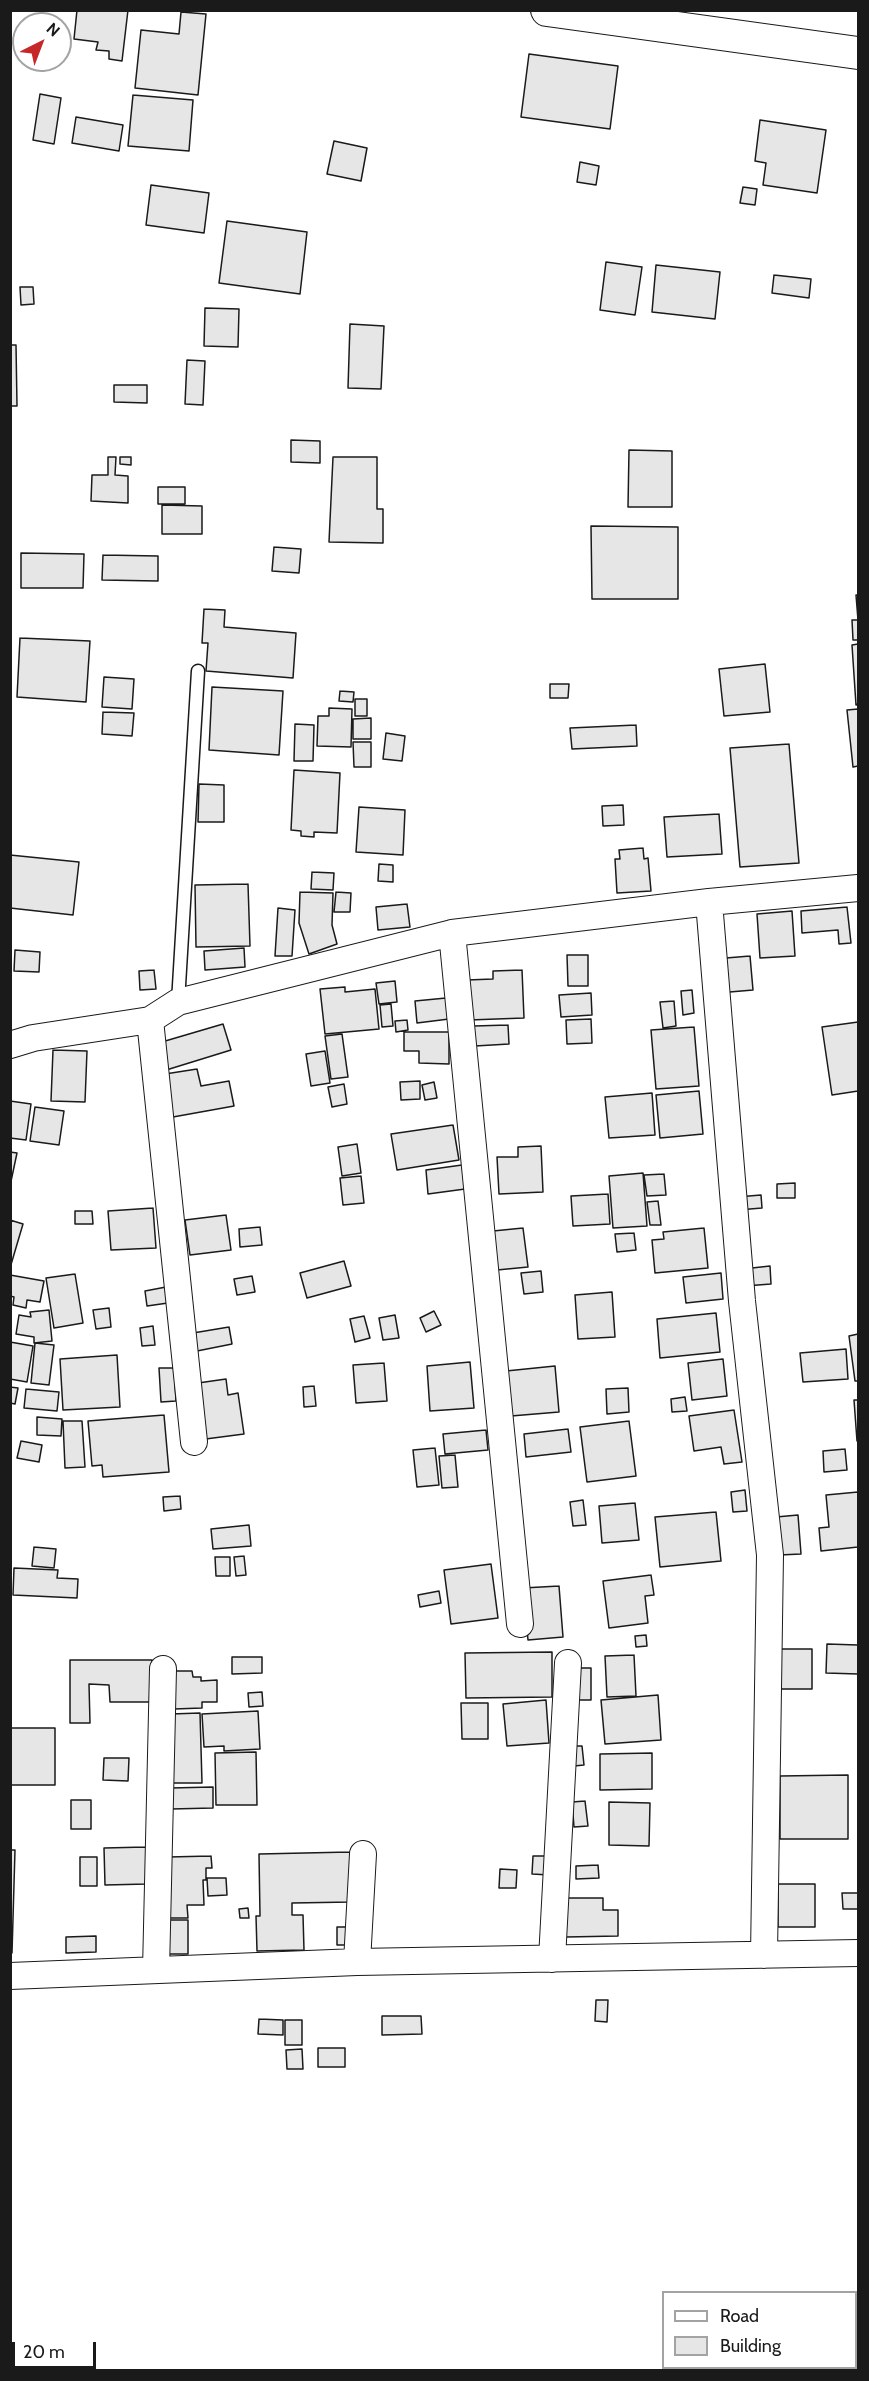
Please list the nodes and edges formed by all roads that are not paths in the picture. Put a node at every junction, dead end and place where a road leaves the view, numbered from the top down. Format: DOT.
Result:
graph roads {
  1 [pos="547,10"];
  2 [pos="858,53"];
  3 [pos="198,670"];
  4 [pos="858,888"];
  5 [pos="708,902"];
  6 [pos="452,933"];
  7 [pos="178,1002"];
  8 [pos="150,1020"];
  9 [pos="10,1045"];
  10 [pos="194,1442"];
  11 [pos="520,1624"];
  12 [pos="568,1663"];
  13 [pos="163,1669"];
  14 [pos="363,1854"];
  15 [pos="858,1953"];
  16 [pos="764,1955"];
  17 [pos="552,1959"];
  18 [pos="357,1962"];
  19 [pos="156,1970"];
  20 [pos="10,1976"];
  1 -- 2 [label="street"];
  3 -- 7 [label="lane"];
  4 -- 5 [label="street"];
  5 -- 6 [label="street"];
  5 -- 16 [label="street"];
  6 -- 7 [label="street"];
  6 -- 11 [label="street"];
  7 -- 8 [label="street"];
  8 -- 9 [label="street"];
  8 -- 10 [label="street"];
  12 -- 17 [label="street"];
  13 -- 19 [label="street"];
  14 -- 18 [label="street"];
  15 -- 16 [label="street"];
  16 -- 17 [label="street"];
  17 -- 18 [label="street"];
  18 -- 19 [label="street"];
  19 -- 20 [label="street"];
}
